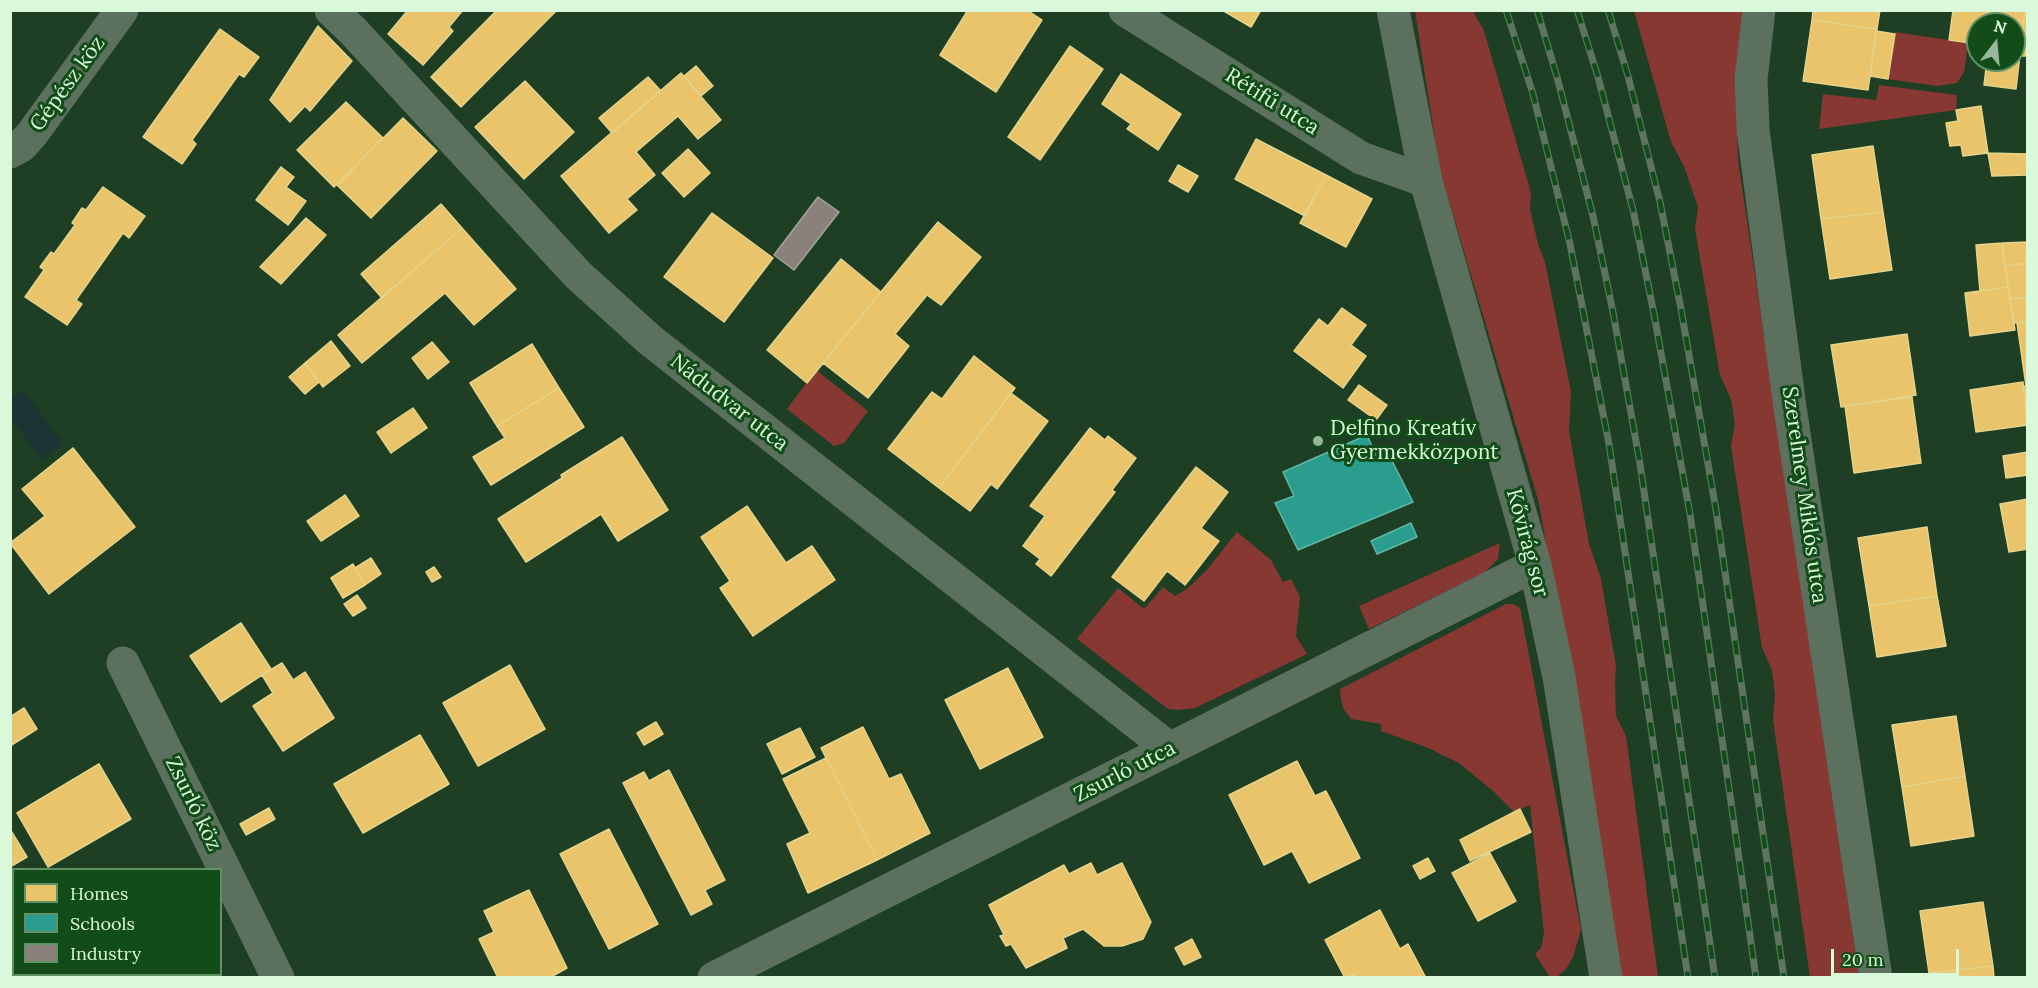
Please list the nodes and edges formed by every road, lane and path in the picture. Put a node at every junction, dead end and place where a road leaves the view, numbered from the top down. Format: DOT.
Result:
graph roads {
  1 [pos="122,10"];
  2 [pos="331,10"];
  3 [pos="1125,10"];
  4 [pos="1393,10"];
  5 [pos="1759,10"];
  6 [pos="10,152"];
  7 [pos="1426,181"];
  8 [pos="1535,565"];
  9 [pos="123,663"];
  10 [pos="1170,750"];
  11 [pos="1599,975"];
  12 [pos="278,978"];
  13 [pos="714,978"];
  14 [pos="1876,978"];
  1 -- 6 [label="street, Gépész köz"];
  2 -- 10 [label="street, Nádudvar utca"];
  3 -- 7 [label="street, Rétifű utca"];
  4 -- 7 [label="street, Kővirág sor"];
  5 -- 14 [label="street, Szerelmey Miklós utca"];
  7 -- 8 [label="street, Kővirág sor"];
  8 -- 10 [label="street, Zsurló utca"];
  8 -- 11 [label="street, Kővirág sor"];
  9 -- 12 [label="street, Zsurló köz"];
  10 -- 13 [label="street, Zsurló utca"];
}
